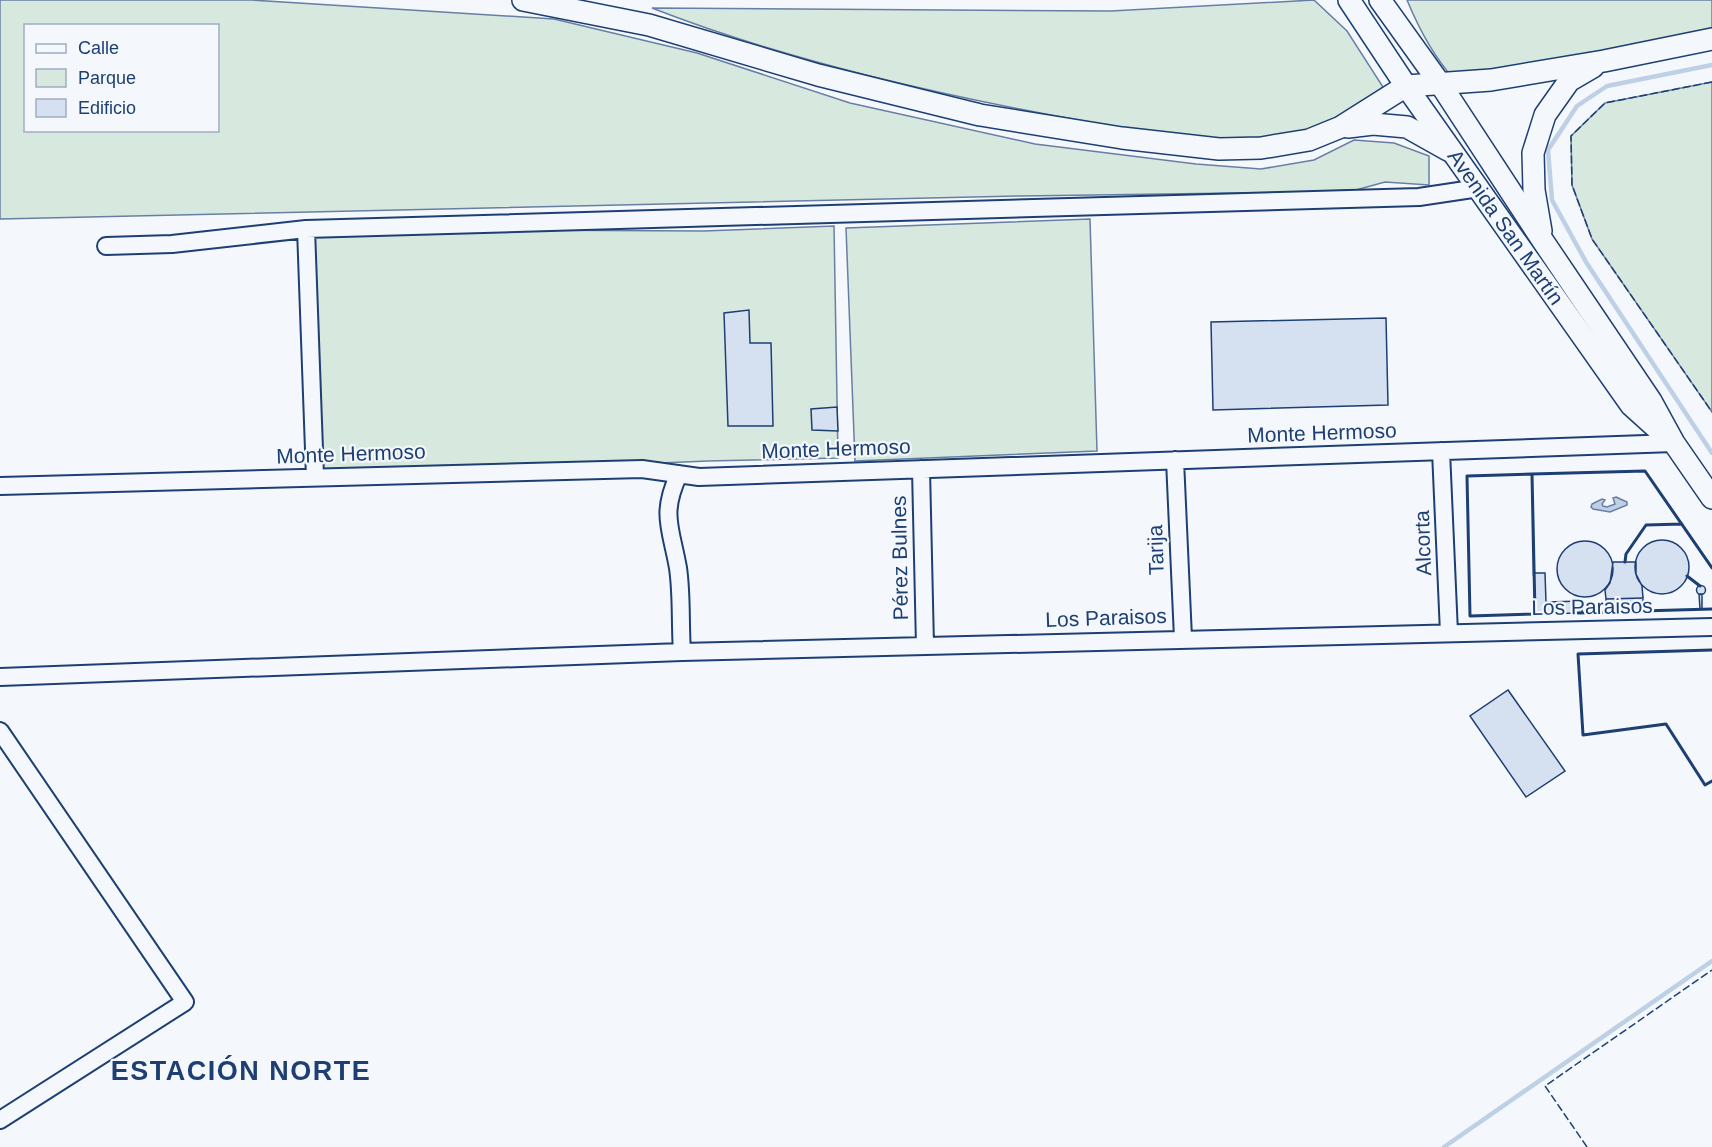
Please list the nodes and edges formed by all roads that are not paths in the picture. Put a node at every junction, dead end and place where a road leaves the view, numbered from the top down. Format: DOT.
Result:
graph roads {
  1 [pos="523,0"];
  2 [pos="1348,0"];
  3 [pos="1380,0"];
  4 [pos="1712,39"];
  5 [pos="1604,61"];
  6 [pos="1441,85"];
  7 [pos="1406,86"];
  8 [pos="1341,128"];
  9 [pos="1456,154"];
  10 [pos="1479,188"];
  11 [pos="306,229"];
  12 [pos="1543,241"];
  13 [pos="106,246"];
  14 [pos="1674,443"];
  15 [pos="1441,451"];
  16 [pos="1175,460"];
  17 [pos="921,469"];
  18 [pos="679,474"];
  19 [pos="315,477"];
  20 [pos="0,486"];
  21 [pos="1712,498"];
  22 [pos="1712,627"];
  23 [pos="1449,633"];
  24 [pos="1182,638"];
  25 [pos="925,646"];
  26 [pos="682,652"];
  27 [pos="0,677"];
  28 [pos="0,731"];
  29 [pos="0,1120"];
  1 -- 8 [label="main road"];
  2 -- 7 [label="main road, Avenida San Martín"];
  3 -- 6 [label="main road, Avenida San Martín"];
  4 -- 5 [label="main road"];
  5 -- 6 [label="main road"];
  5 -- 12 [label="main road"];
  6 -- 7 [label="main road"];
  6 -- 12 [label="main road, Avenida San Martín"];
  7 -- 8 [label="main road"];
  7 -- 9 [label="main road, Avenida San Martín"];
  8 -- 9 [label="main road"];
  9 -- 10 [label="main road, Avenida San Martín"];
  10 -- 11 [label="street"];
  10 -- 14 [label="main road, Avenida San Martín"];
  11 -- 13 [label="street"];
  11 -- 19 [label="street"];
  12 -- 14 [label="main road, Avenida San Martín"];
  14 -- 15 [label="street, Monte Hermoso"];
  14 -- 21 [label="main road, Avenida San Martín"];
  15 -- 16 [label="street, Monte Hermoso"];
  15 -- 23 [label="street, Alcorta"];
  16 -- 17 [label="street, Monte Hermoso"];
  16 -- 24 [label="street, Tarija"];
  17 -- 18 [label="street, Monte Hermoso"];
  17 -- 25 [label="street, Pérez Bulnes"];
  18 -- 19 [label="street, Monte Hermoso"];
  18 -- 26 [label="street"];
  19 -- 20 [label="street, Monte Hermoso"];
  22 -- 23 [label="street, Los Paraisos"];
  23 -- 24 [label="street, Los Paraisos"];
  24 -- 25 [label="street, Los Paraisos"];
  25 -- 26 [label="street, Los Paraisos"];
  26 -- 27 [label="street, Los Paraisos"];
  28 -- 29 [label="street"];
}
